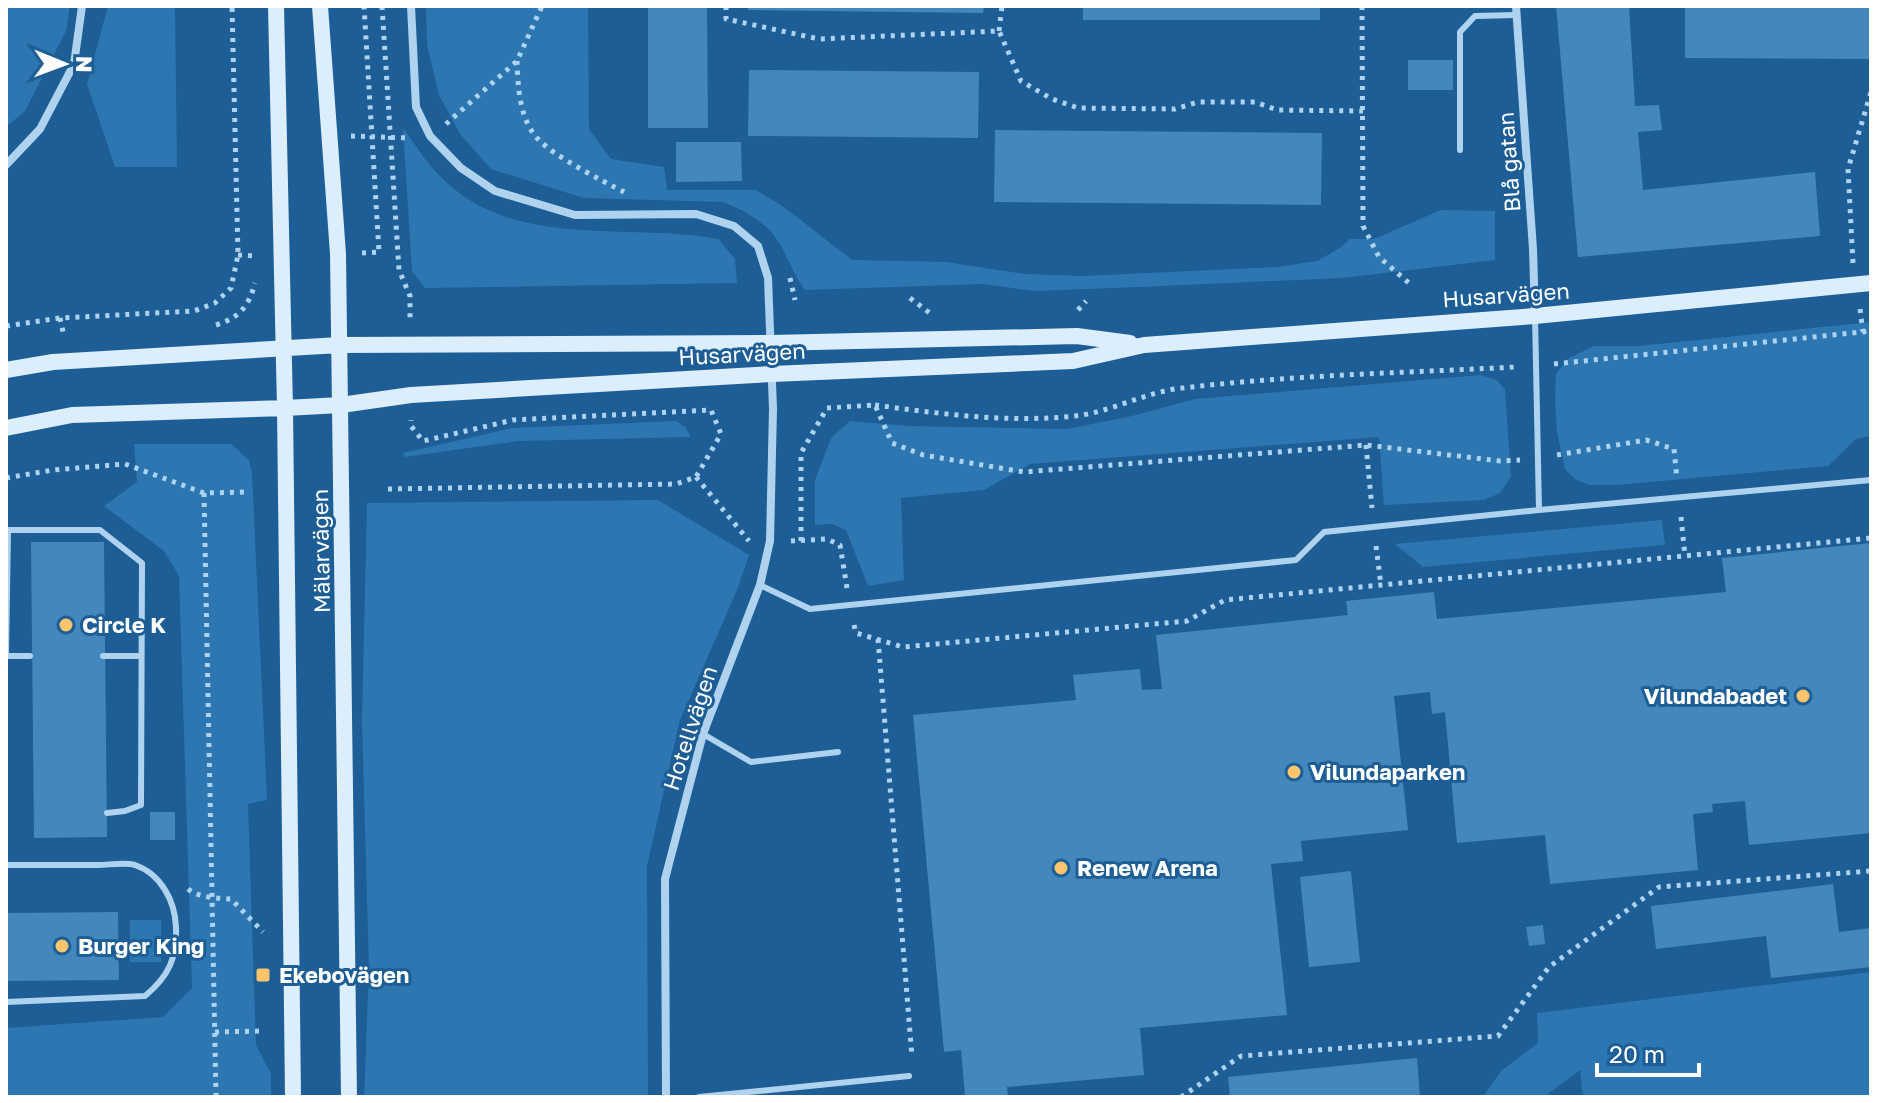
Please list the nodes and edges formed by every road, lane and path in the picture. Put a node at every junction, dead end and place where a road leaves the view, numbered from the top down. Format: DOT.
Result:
graph roads {
  1 [pos="82,6"];
  2 [pos="232,6"];
  3 [pos="276,6"];
  4 [pos="320,6"];
  5 [pos="364,6"];
  6 [pos="382,6"];
  7 [pos="411,6"];
  8 [pos="542,6"];
  9 [pos="726,6"];
  10 [pos="1002,6"];
  11 [pos="1362,6"];
  12 [pos="1516,10"];
  13 [pos="999,31"];
  14 [pos="517,61"];
  15 [pos="1871,92"];
  16 [pos="1363,111"];
  17 [pos="373,135"];
  18 [pos="349,136"];
  19 [pos="430,136"];
  20 [pos="390,139"];
  21 [pos="1460,150"];
  22 [pos="6,165"];
  23 [pos="634,197"];
  24 [pos="379,252"];
  25 [pos="257,256"];
  26 [pos="257,266"];
  27 [pos="788,272"];
  28 [pos="257,276"];
  29 [pos="1410,284"];
  30 [pos="1864,284"];
  31 [pos="910,298"];
  32 [pos="795,300"];
  33 [pos="1086,301"];
  34 [pos="1078,310"];
  35 [pos="1535,316"];
  36 [pos="935,317"];
  37 [pos="60,318"];
  38 [pos="6,326"];
  39 [pos="213,327"];
  40 [pos="1871,331"];
  41 [pos="1863,332"];
  42 [pos="79,336"];
  43 [pos="771,343"];
  44 [pos="410,344"];
  45 [pos="340,345"];
  46 [pos="1144,345"];
  47 [pos="284,348"];
  48 [pos="1534,366"];
  49 [pos="6,370"];
  50 [pos="772,374"];
  51 [pos="411,395"];
  52 [pos="341,405"];
  53 [pos="875,405"];
  54 [pos="285,408"];
  55 [pos="6,428"];
  56 [pos="1366,445"];
  57 [pos="696,477"];
  58 [pos="6,478"];
  59 [pos="1871,480"];
  60 [pos="388,489"];
  61 [pos="248,492"];
  62 [pos="204,493"];
  63 [pos="1539,510"];
  64 [pos="7,530"];
  65 [pos="1871,538"];
  66 [pos="770,541"];
  67 [pos="801,541"];
  68 [pos="760,585"];
  69 [pos="849,605"];
  70 [pos="878,639"];
  71 [pos="30,656"];
  72 [pos="103,656"];
  73 [pos="140,656"];
  74 [pos="703,734"];
  75 [pos="838,752"];
  76 [pos="107,813"];
  77 [pos="6,865"];
  78 [pos="1871,871"];
  79 [pos="212,897"];
  80 [pos="263,932"];
  81 [pos="6,1002"];
  82 [pos="265,1031"];
  83 [pos="215,1032"];
  84 [pos="909,1076"];
  85 [pos="216,1097"];
  86 [pos="293,1097"];
  87 [pos="349,1097"];
  88 [pos="666,1097"];
  89 [pos="699,1097"];
  90 [pos="1181,1097"];
  1 -- 22 [label="street"];
  2 -- 37 [label="path"];
  3 -- 47 [label="street, Mälarvägen"];
  4 -- 45 [label="street, Mälarvägen"];
  5 -- 17 [label="path"];
  6 -- 20 [label="path"];
  7 -- 19 [label="street"];
  8 -- 14 [label="path"];
  9 -- 13 [label="path"];
  10 -- 13 [label="path"];
  11 -- 16 [label="path"];
  12 -- 21 [label="lane"];
  12 -- 35 [label="street, Blå gatan"];
  13 -- 16 [label="path"];
  14 -- 19 [label="path"];
  14 -- 23 [label="path"];
  15 -- 30 [label="path"];
  16 -- 29 [label="path"];
  17 -- 18 [label="path"];
  17 -- 20 [label="path"];
  17 -- 24 [label="path"];
  19 -- 20 [label="path"];
  19 -- 43 [label="street, Hotellvägen"];
  20 -- 44 [label="path"];
  25 -- 26 [label="path"];
  27 -- 32 [label="path"];
  28 -- 39 [label="path"];
  30 -- 35 [label="street, Husarvägen"];
  30 -- 41 [label="path"];
  31 -- 36 [label="path"];
  33 -- 34 [label="path"];
  35 -- 46 [label="street, Husarvägen"];
  35 -- 48 [label="lane"];
  37 -- 38 [label="path"];
  37 -- 42 [label="path"];
  40 -- 41 [label="path"];
  41 -- 48 [label="path"];
  43 -- 44 [label="street, Husarvägen"];
  43 -- 46 [label="street, Husarvägen"];
  43 -- 50 [label="street, Hotellvägen"];
  44 -- 45 [label="street, Husarvägen"];
  45 -- 47 [label="street, Husarvägen"];
  45 -- 52 [label="street, Mälarvägen"];
  46 -- 50 [label="street, Husarvägen"];
  47 -- 49 [label="street"];
  47 -- 54 [label="street, Mälarvägen"];
  48 -- 53 [label="path"];
  48 -- 63 [label="lane"];
  50 -- 51 [label="street, Husarvägen"];
  50 -- 66 [label="street, Hotellvägen"];
  51 -- 52 [label="street, Husarvägen"];
  51 -- 57 [label="path"];
  52 -- 54 [label="street, Husarvägen"];
  52 -- 87 [label="street, Mälarvägen"];
  53 -- 56 [label="path"];
  53 -- 67 [label="path"];
  54 -- 55 [label="street"];
  54 -- 86 [label="street, Mälarvägen"];
  57 -- 60 [label="path"];
  57 -- 66 [label="path"];
  58 -- 62 [label="path"];
  59 -- 63 [label="lane"];
  61 -- 62 [label="path"];
  62 -- 79 [label="path"];
  63 -- 69 [label="lane"];
  64 -- 71 [label="lane"];
  64 -- 73 [label="lane"];
  65 -- 70 [label="path"];
  66 -- 67 [label="path"];
  66 -- 68 [label="street, Hotellvägen"];
  67 -- 69 [label="path"];
  68 -- 69 [label="lane"];
  68 -- 74 [label="street, Hotellvägen"];
  69 -- 70 [label="path"];
  70 -- 84 [label="path"];
  72 -- 73 [label="lane"];
  73 -- 76 [label="lane"];
  74 -- 75 [label="lane"];
  74 -- 88 [label="street, Hotellvägen"];
  77 -- 81 [label="lane"];
  78 -- 90 [label="path"];
  79 -- 80 [label="path"];
  79 -- 83 [label="path"];
  82 -- 83 [label="path"];
  83 -- 85 [label="path"];
  84 -- 89 [label="lane"];
}
